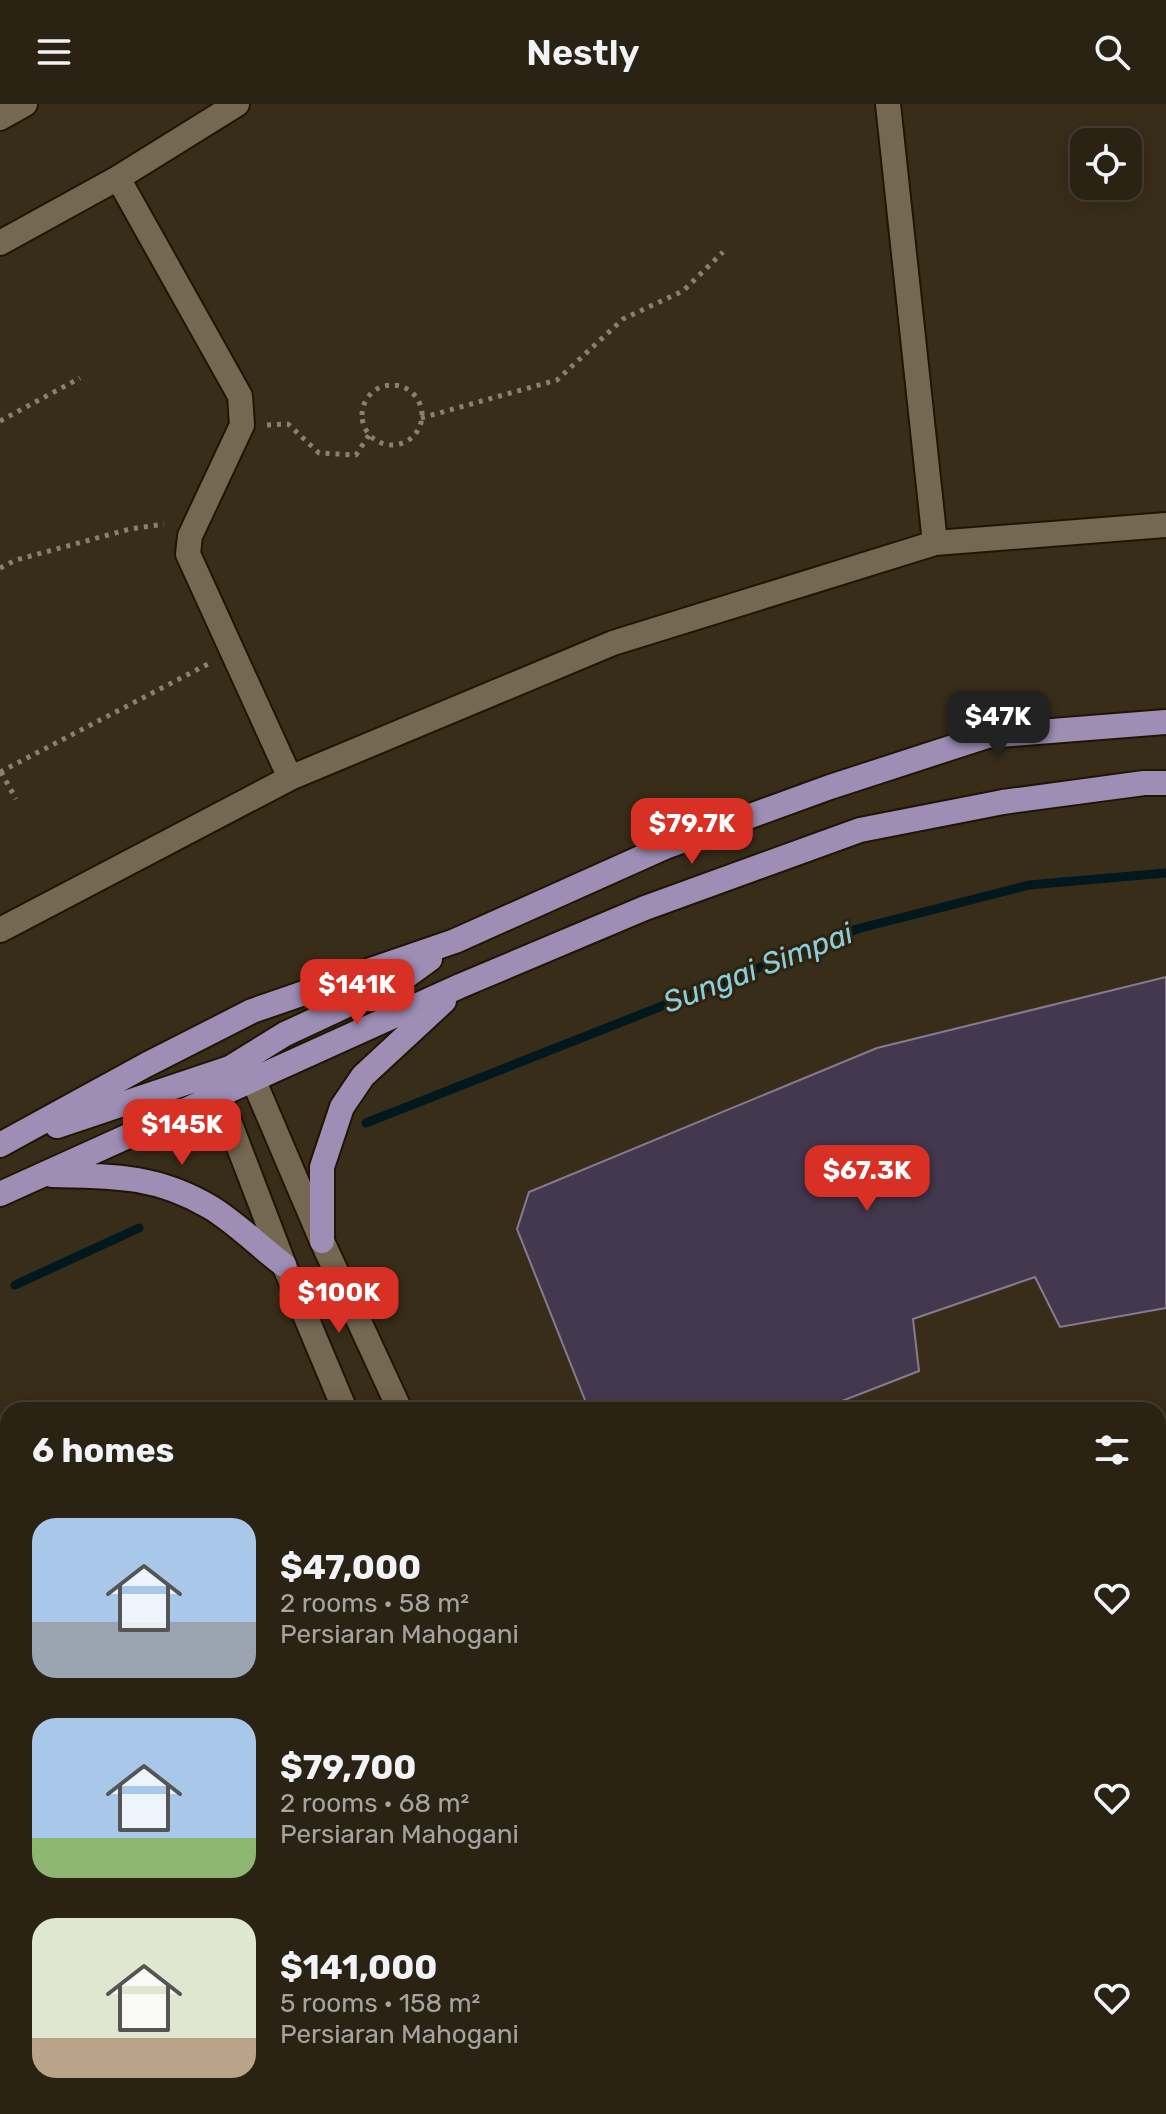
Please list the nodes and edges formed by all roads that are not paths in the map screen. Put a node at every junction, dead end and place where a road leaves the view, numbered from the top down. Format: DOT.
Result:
graph roads {
  1 [pos="25,104"];
  2 [pos="237,104"];
  3 [pos="888,104"];
  4 [pos="0,118"];
  5 [pos="118,178"];
  6 [pos="0,243"];
  7 [pos="1166,525"];
  8 [pos="935,543"];
  9 [pos="1159,722"];
  10 [pos="290,778"];
  11 [pos="1166,783"];
  12 [pos="0,930"];
  13 [pos="455,941"];
  14 [pos="460,986"];
  15 [pos="230,1068"];
  16 [pos="253,1079"];
  17 [pos="219,1095"];
  18 [pos="0,1146"];
  19 [pos="43,1175"];
  20 [pos="0,1194"];
  21 [pos="322,1241"];
  22 [pos="284,1265"];
  23 [pos="342,1402"];
  24 [pos="396,1402"];
  1 -- 4 [label="street"];
  2 -- 5 [label="street"];
  3 -- 8 [label="street"];
  5 -- 6 [label="street"];
  5 -- 10 [label="street"];
  7 -- 8 [label="street"];
  8 -- 10 [label="street"];
  9 -- 13 [label="main road"];
  10 -- 12 [label="street"];
  11 -- 14 [label="main road"];
  13 -- 15 [label="main road"];
  13 -- 18 [label="main road"];
  14 -- 16 [label="main road"];
  14 -- 21 [label="main road"];
  15 -- 16 [label="street"];
  15 -- 17 [label="street"];
  15 -- 18 [label="main road"];
  16 -- 17 [label="main road"];
  16 -- 21 [label="street"];
  17 -- 19 [label="main road"];
  17 -- 22 [label="street"];
  19 -- 20 [label="main road"];
  19 -- 22 [label="main road"];
  21 -- 24 [label="street"];
  22 -- 23 [label="street"];
}
